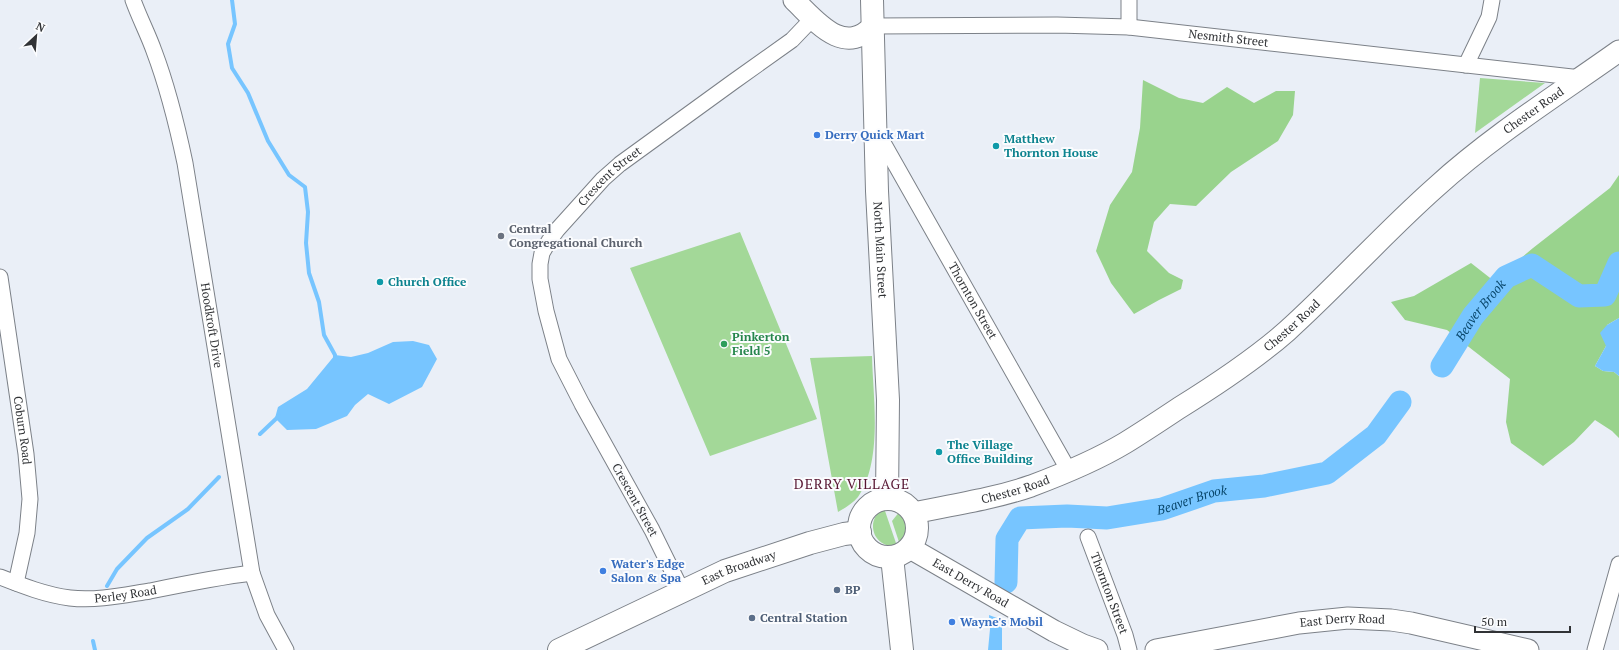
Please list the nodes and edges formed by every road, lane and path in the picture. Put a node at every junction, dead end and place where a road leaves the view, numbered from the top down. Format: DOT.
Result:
graph roads {
  1 [pos="133,0"];
  2 [pos="794,0"];
  3 [pos="872,0"];
  4 [pos="1129,0"];
  5 [pos="1492,0"];
  6 [pos="813,18"];
  7 [pos="873,26"];
  8 [pos="1129,27"];
  9 [pos="1619,51"];
  10 [pos="1466,65"];
  11 [pos="1582,78"];
  12 [pos="876,132"];
  13 [pos="0,277"];
  14 [pos="1069,471"];
  15 [pos="887,499"];
  16 [pos="913,513"];
  17 [pos="860,532"];
  18 [pos="1088,537"];
  19 [pos="901,552"];
  20 [pos="1619,564"];
  21 [pos="252,573"];
  22 [pos="0,577"];
  23 [pos="16,583"];
  24 [pos="682,591"];
  25 [pos="1484,645"];
  26 [pos="286,650"];
  27 [pos="559,650"];
  28 [pos="902,650"];
  29 [pos="1097,650"];
  30 [pos="1129,650"];
  31 [pos="1156,650"];
  32 [pos="1528,650"];
  33 [pos="1595,650"];
  1 -- 21 [label="street, Hoodkroft Drive"];
  2 -- 6 [label="main road"];
  3 -- 7 [label="main road, North Main Street"];
  4 -- 8 [label="street"];
  5 -- 10 [label="street"];
  6 -- 7 [label="main road"];
  6 -- 24 [label="street, Crescent Street"];
  7 -- 8 [label="street, Nesmith Street"];
  7 -- 12 [label="main road, North Main Street"];
  8 -- 10 [label="street, Nesmith Street"];
  9 -- 11 [label="main road, Chester Road"];
  10 -- 11 [label="street, Nesmith Street"];
  11 -- 14 [label="main road, Chester Road"];
  12 -- 14 [label="street, Thornton Street"];
  12 -- 15 [label="main road, North Main Street"];
  13 -- 23 [label="street, Coburn Road"];
  14 -- 16 [label="main road, Chester Road"];
  15 -- 16 [label="main road"];
  15 -- 17 [label="main road"];
  16 -- 19 [label="main road"];
  17 -- 19 [label="main road"];
  17 -- 24 [label="main road, East Broadway"];
  18 -- 30 [label="street, Thornton Street"];
  19 -- 28 [label="main road"];
  19 -- 29 [label="main road, East Derry Road"];
  20 -- 33 [label="street"];
  21 -- 23 [label="street, Perley Road"];
  21 -- 26 [label="street, Hoodkroft Drive"];
  22 -- 23 [label="street, Perley Road"];
  24 -- 27 [label="main road, East Broadway"];
  25 -- 31 [label="main road, East Derry Road"];
  25 -- 32 [label="main road, East Derry Road"];
}
